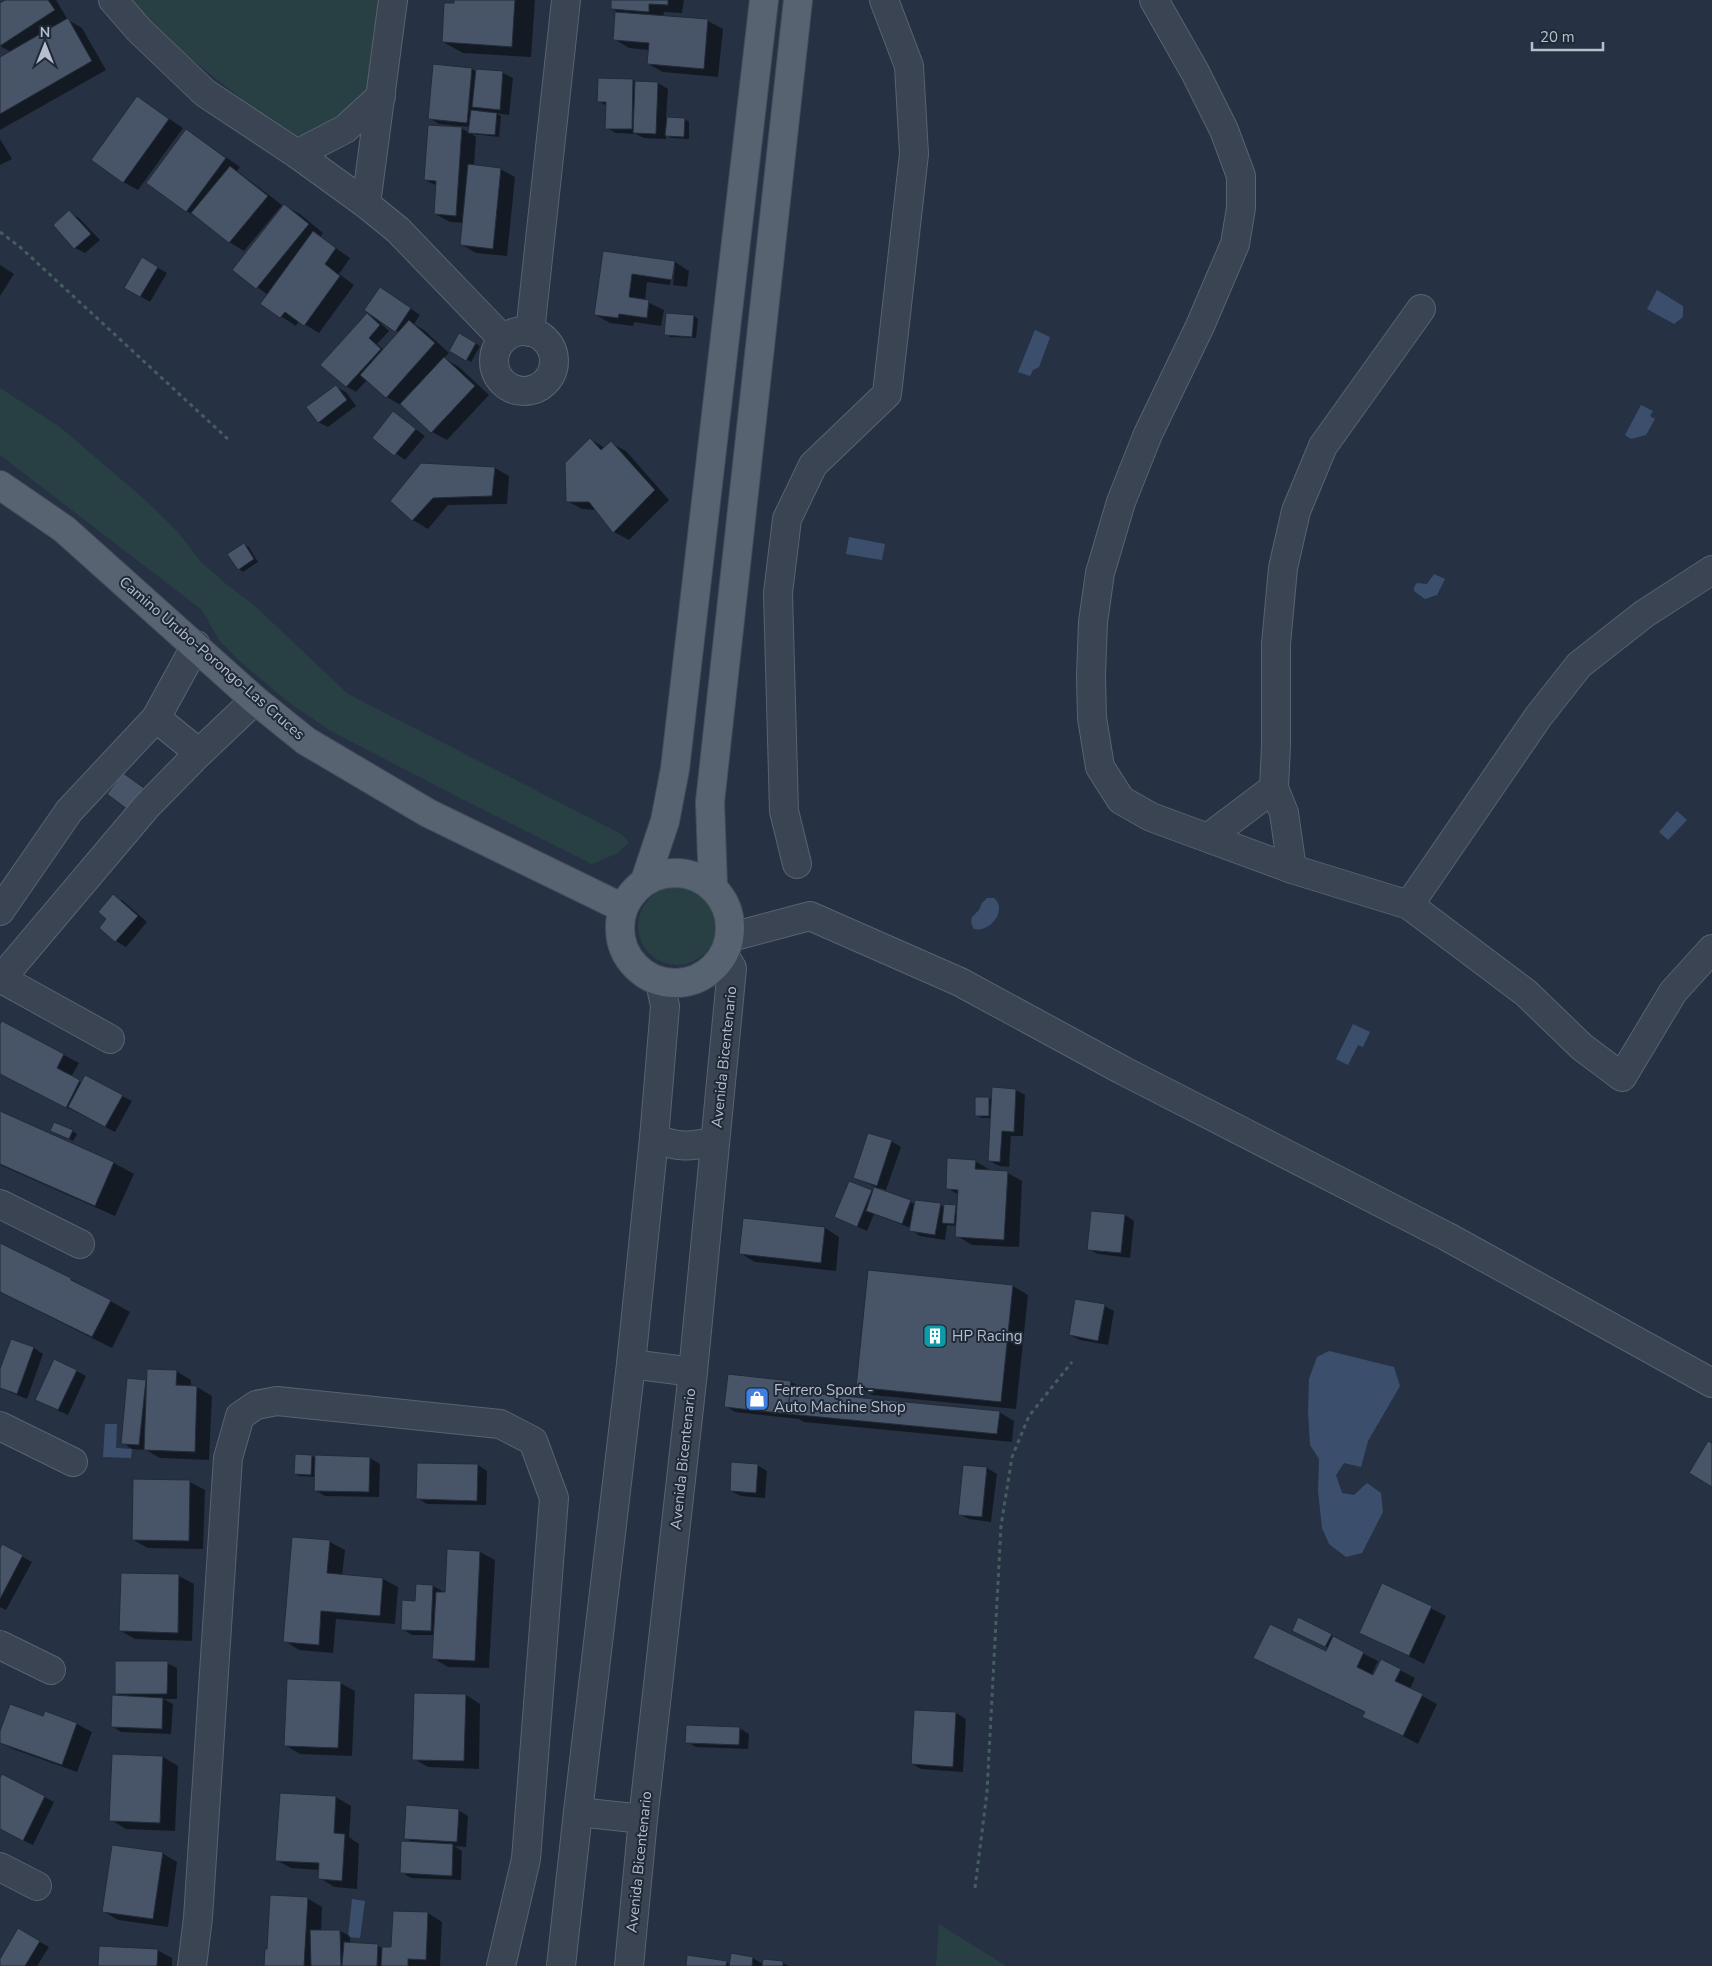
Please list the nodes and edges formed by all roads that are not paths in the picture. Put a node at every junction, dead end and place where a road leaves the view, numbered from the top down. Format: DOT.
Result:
graph roads {
  1 [pos="113,0"];
  2 [pos="393,0"];
  3 [pos="566,0"];
  4 [pos="764,0"];
  5 [pos="798,0"];
  6 [pos="884,0"];
  7 [pos="1154,0"];
  8 [pos="381,96"];
  9 [pos="297,154"];
  10 [pos="366,204"];
  11 [pos="1421,308"];
  12 [pos="530,332"];
  13 [pos="503,339"];
  14 [pos="0,485"];
  15 [pos="1712,570"];
  16 [pos="196,645"];
  17 [pos="255,700"];
  18 [pos="156,718"];
  19 [pos="199,753"];
  20 [pos="1274,788"];
  21 [pos="1209,837"];
  22 [pos="797,864"];
  23 [pos="1292,869"];
  24 [pos="645,881"];
  25 [pos="713,886"];
  26 [pos="1409,905"];
  27 [pos="623,908"];
  28 [pos="0,911"];
  29 [pos="728,946"];
  30 [pos="1712,949"];
  31 [pos="0,979"];
  32 [pos="660,982"];
  33 [pos="110,1039"];
  34 [pos="654,1138"];
  35 [pos="715,1141"];
  36 [pos="0,1204"];
  37 [pos="80,1244"];
  38 [pos="631,1364"];
  39 [pos="693,1372"];
  40 [pos="1712,1383"];
  41 [pos="0,1426"];
  42 [pos="73,1462"];
  43 [pos="0,1646"];
  44 [pos="51,1670"];
  45 [pos="578,1812"];
  46 [pos="643,1819"];
  47 [pos="0,1867"];
  48 [pos="38,1886"];
  49 [pos="192,1966"];
  50 [pos="501,1966"];
  51 [pos="561,1966"];
  52 [pos="629,1966"];
  1 -- 9 [label="street"];
  2 -- 8 [label="street"];
  3 -- 12 [label="street"];
  4 -- 24 [label="main road"];
  5 -- 25 [label="main road"];
  6 -- 22 [label="street"];
  7 -- 21 [label="street"];
  8 -- 9 [label="street"];
  8 -- 10 [label="street"];
  9 -- 10 [label="street"];
  10 -- 13 [label="street"];
  11 -- 20 [label="street"];
  12 -- 13 [label="street"];
  12 -- 13 [label="street"];
  14 -- 16 [label="main road, Camino Urubo-Porongo-Las Cruces"];
  15 -- 26 [label="street"];
  16 -- 17 [label="main road, Camino Urubo-Porongo-Las Cruces"];
  16 -- 18 [label="street"];
  17 -- 19 [label="street"];
  17 -- 27 [label="main road, Camino Urubo-Porongo-Las Cruces"];
  18 -- 19 [label="street"];
  18 -- 28 [label="street"];
  19 -- 31 [label="street"];
  20 -- 21 [label="street"];
  20 -- 23 [label="street"];
  21 -- 23 [label="street"];
  23 -- 26 [label="street"];
  24 -- 25 [label="main road"];
  24 -- 27 [label="main road"];
  25 -- 29 [label="main road"];
  26 -- 30 [label="street"];
  27 -- 32 [label="main road"];
  29 -- 32 [label="main road"];
  29 -- 35 [label="street, Avenida Bicentenario"];
  29 -- 40 [label="street"];
  31 -- 33 [label="street"];
  32 -- 34 [label="street"];
  34 -- 35 [label="street"];
  34 -- 38 [label="street"];
  35 -- 39 [label="street, Avenida Bicentenario"];
  36 -- 37 [label="street"];
  38 -- 39 [label="street"];
  38 -- 45 [label="street"];
  39 -- 46 [label="street, Avenida Bicentenario"];
  41 -- 42 [label="street"];
  43 -- 44 [label="street"];
  45 -- 46 [label="street"];
  45 -- 51 [label="street"];
  46 -- 52 [label="street, Avenida Bicentenario"];
  47 -- 48 [label="street"];
  49 -- 50 [label="street"];
}
